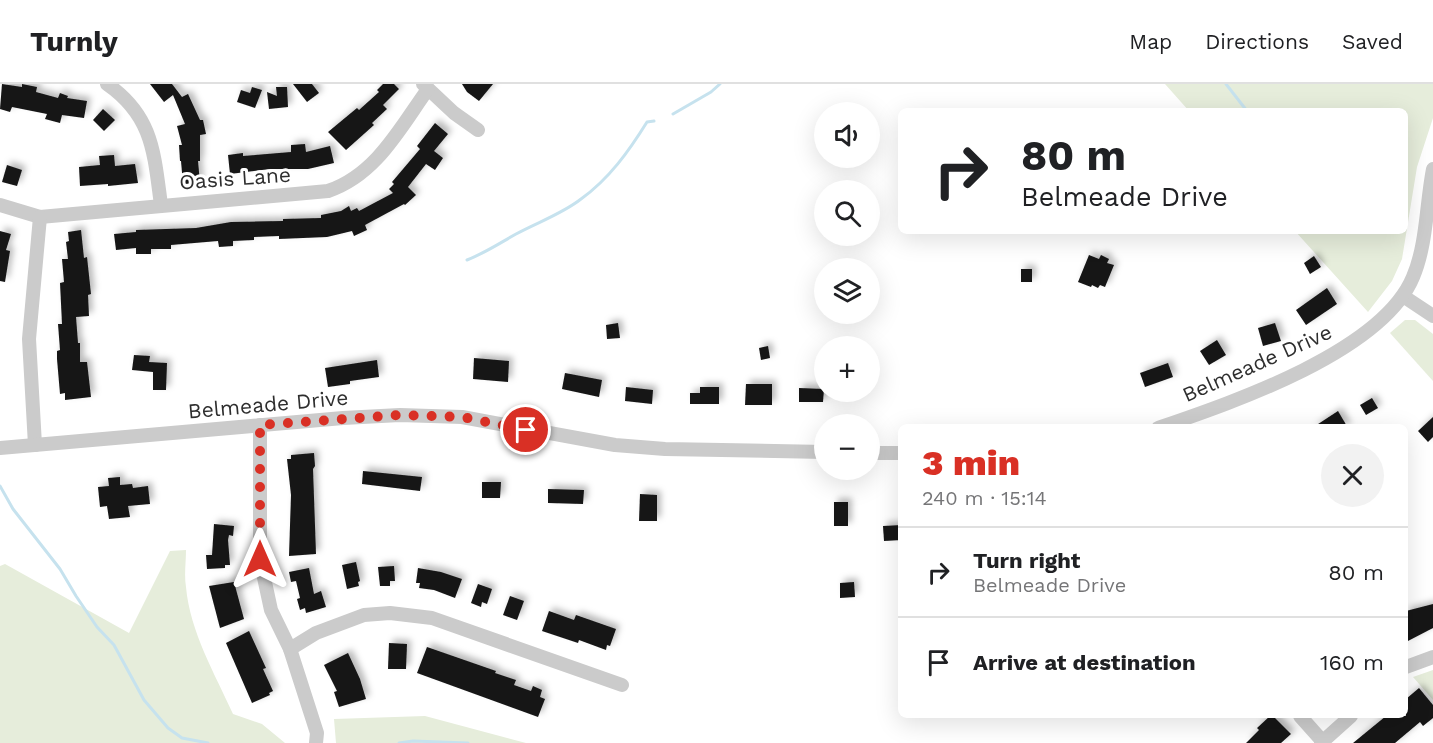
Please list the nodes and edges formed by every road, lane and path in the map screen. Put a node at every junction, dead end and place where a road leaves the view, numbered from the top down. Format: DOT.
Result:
graph roads {
  1 [pos="107,84"];
  2 [pos="426,87"];
  3 [pos="478,130"];
  4 [pos="1433,169"];
  5 [pos="0,205"];
  6 [pos="161,205"];
  7 [pos="40,217"];
  8 [pos="1403,296"];
  9 [pos="1433,316"];
  10 [pos="1170,424"];
  11 [pos="260,425"];
  12 [pos="35,445"];
  13 [pos="0,448"];
  14 [pos="814,452"];
  15 [pos="880,453"];
  16 [pos="898,453"];
  17 [pos="290,649"];
  18 [pos="1433,657"];
  19 [pos="1408,666"];
  20 [pos="622,685"];
  21 [pos="1302,718"];
  22 [pos="1350,718"];
  23 [pos="1322,742"];
  24 [pos="316,743"];
  1 -- 6 [label="street"];
  2 -- 3 [label="street"];
  2 -- 6 [label="street, Oasis Lane"];
  4 -- 8 [label="street, Belmeade Drive"];
  5 -- 7 [label="street, Oasis Lane"];
  6 -- 7 [label="street, Oasis Lane"];
  7 -- 12 [label="street"];
  8 -- 9 [label="street"];
  8 -- 10 [label="street, Belmeade Drive"];
  11 -- 12 [label="street, Belmeade Drive"];
  11 -- 14 [label="street, Belmeade Drive"];
  11 -- 17 [label="street"];
  12 -- 13 [label="street, Belmeade Drive"];
  15 -- 16 [label="street"];
  17 -- 20 [label="street"];
  17 -- 24 [label="street"];
  18 -- 19 [label="street"];
  21 -- 23 [label="street"];
  22 -- 23 [label="street"];
}
